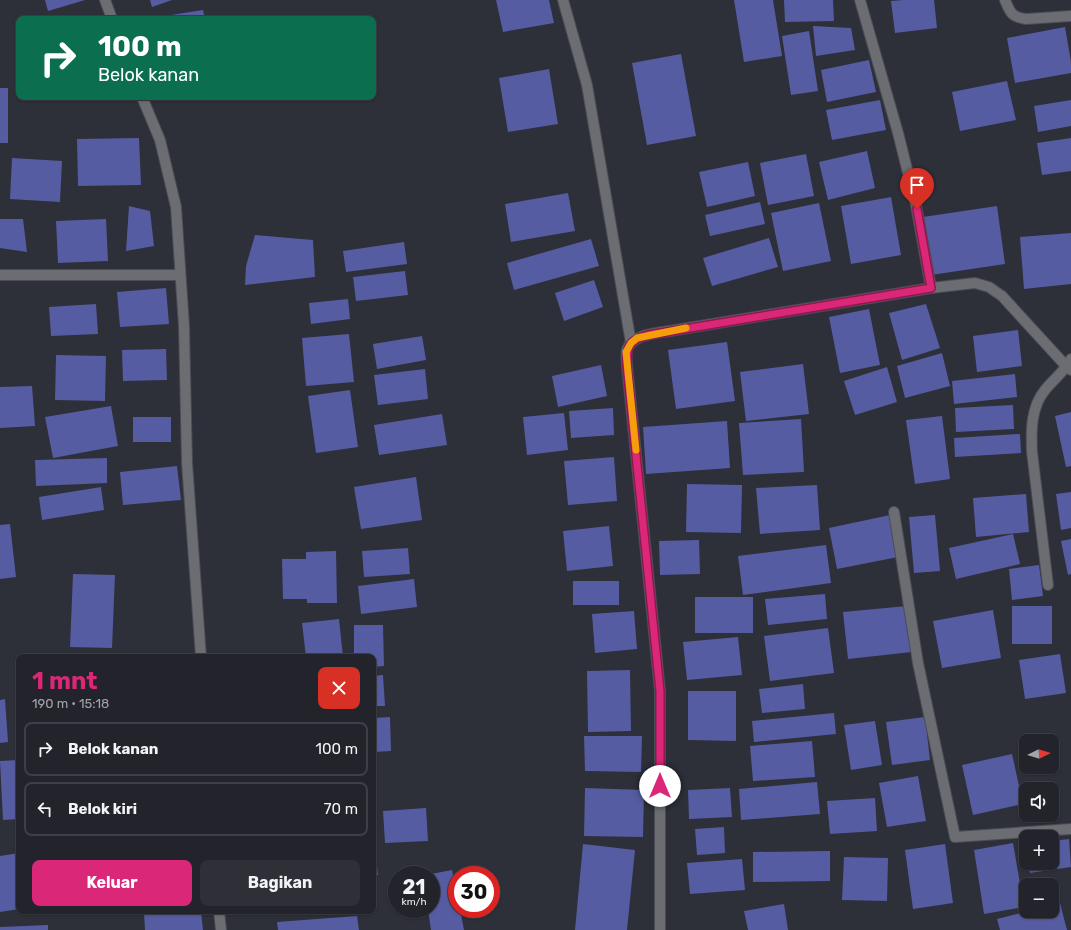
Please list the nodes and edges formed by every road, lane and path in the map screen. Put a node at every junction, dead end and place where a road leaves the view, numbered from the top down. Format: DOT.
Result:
graph roads {
  1 [pos="105,0"];
  2 [pos="563,0"];
  3 [pos="860,0"];
  4 [pos="1005,0"];
  5 [pos="111,16"];
  6 [pos="1071,16"];
  7 [pos="143,100"];
  8 [pos="0,275"];
  9 [pos="180,275"];
  10 [pos="931,288"];
  11 [pos="631,343"];
  12 [pos="1070,365"];
  13 [pos="894,512"];
  14 [pos="1048,585"];
  15 [pos="201,654"];
  16 [pos="1071,829"];
  17 [pos="219,914"];
  18 [pos="221,930"];
  19 [pos="660,930"];
  1 -- 5 [label="street"];
  2 -- 11 [label="street"];
  3 -- 10 [label="street"];
  4 -- 6 [label="street"];
  7 -- 9 [label="street"];
  8 -- 9 [label="street"];
  9 -- 15 [label="street"];
  10 -- 11 [label="street"];
  10 -- 12 [label="street"];
  11 -- 19 [label="street"];
  12 -- 14 [label="street"];
  13 -- 16 [label="street"];
  17 -- 18 [label="street"];
}
